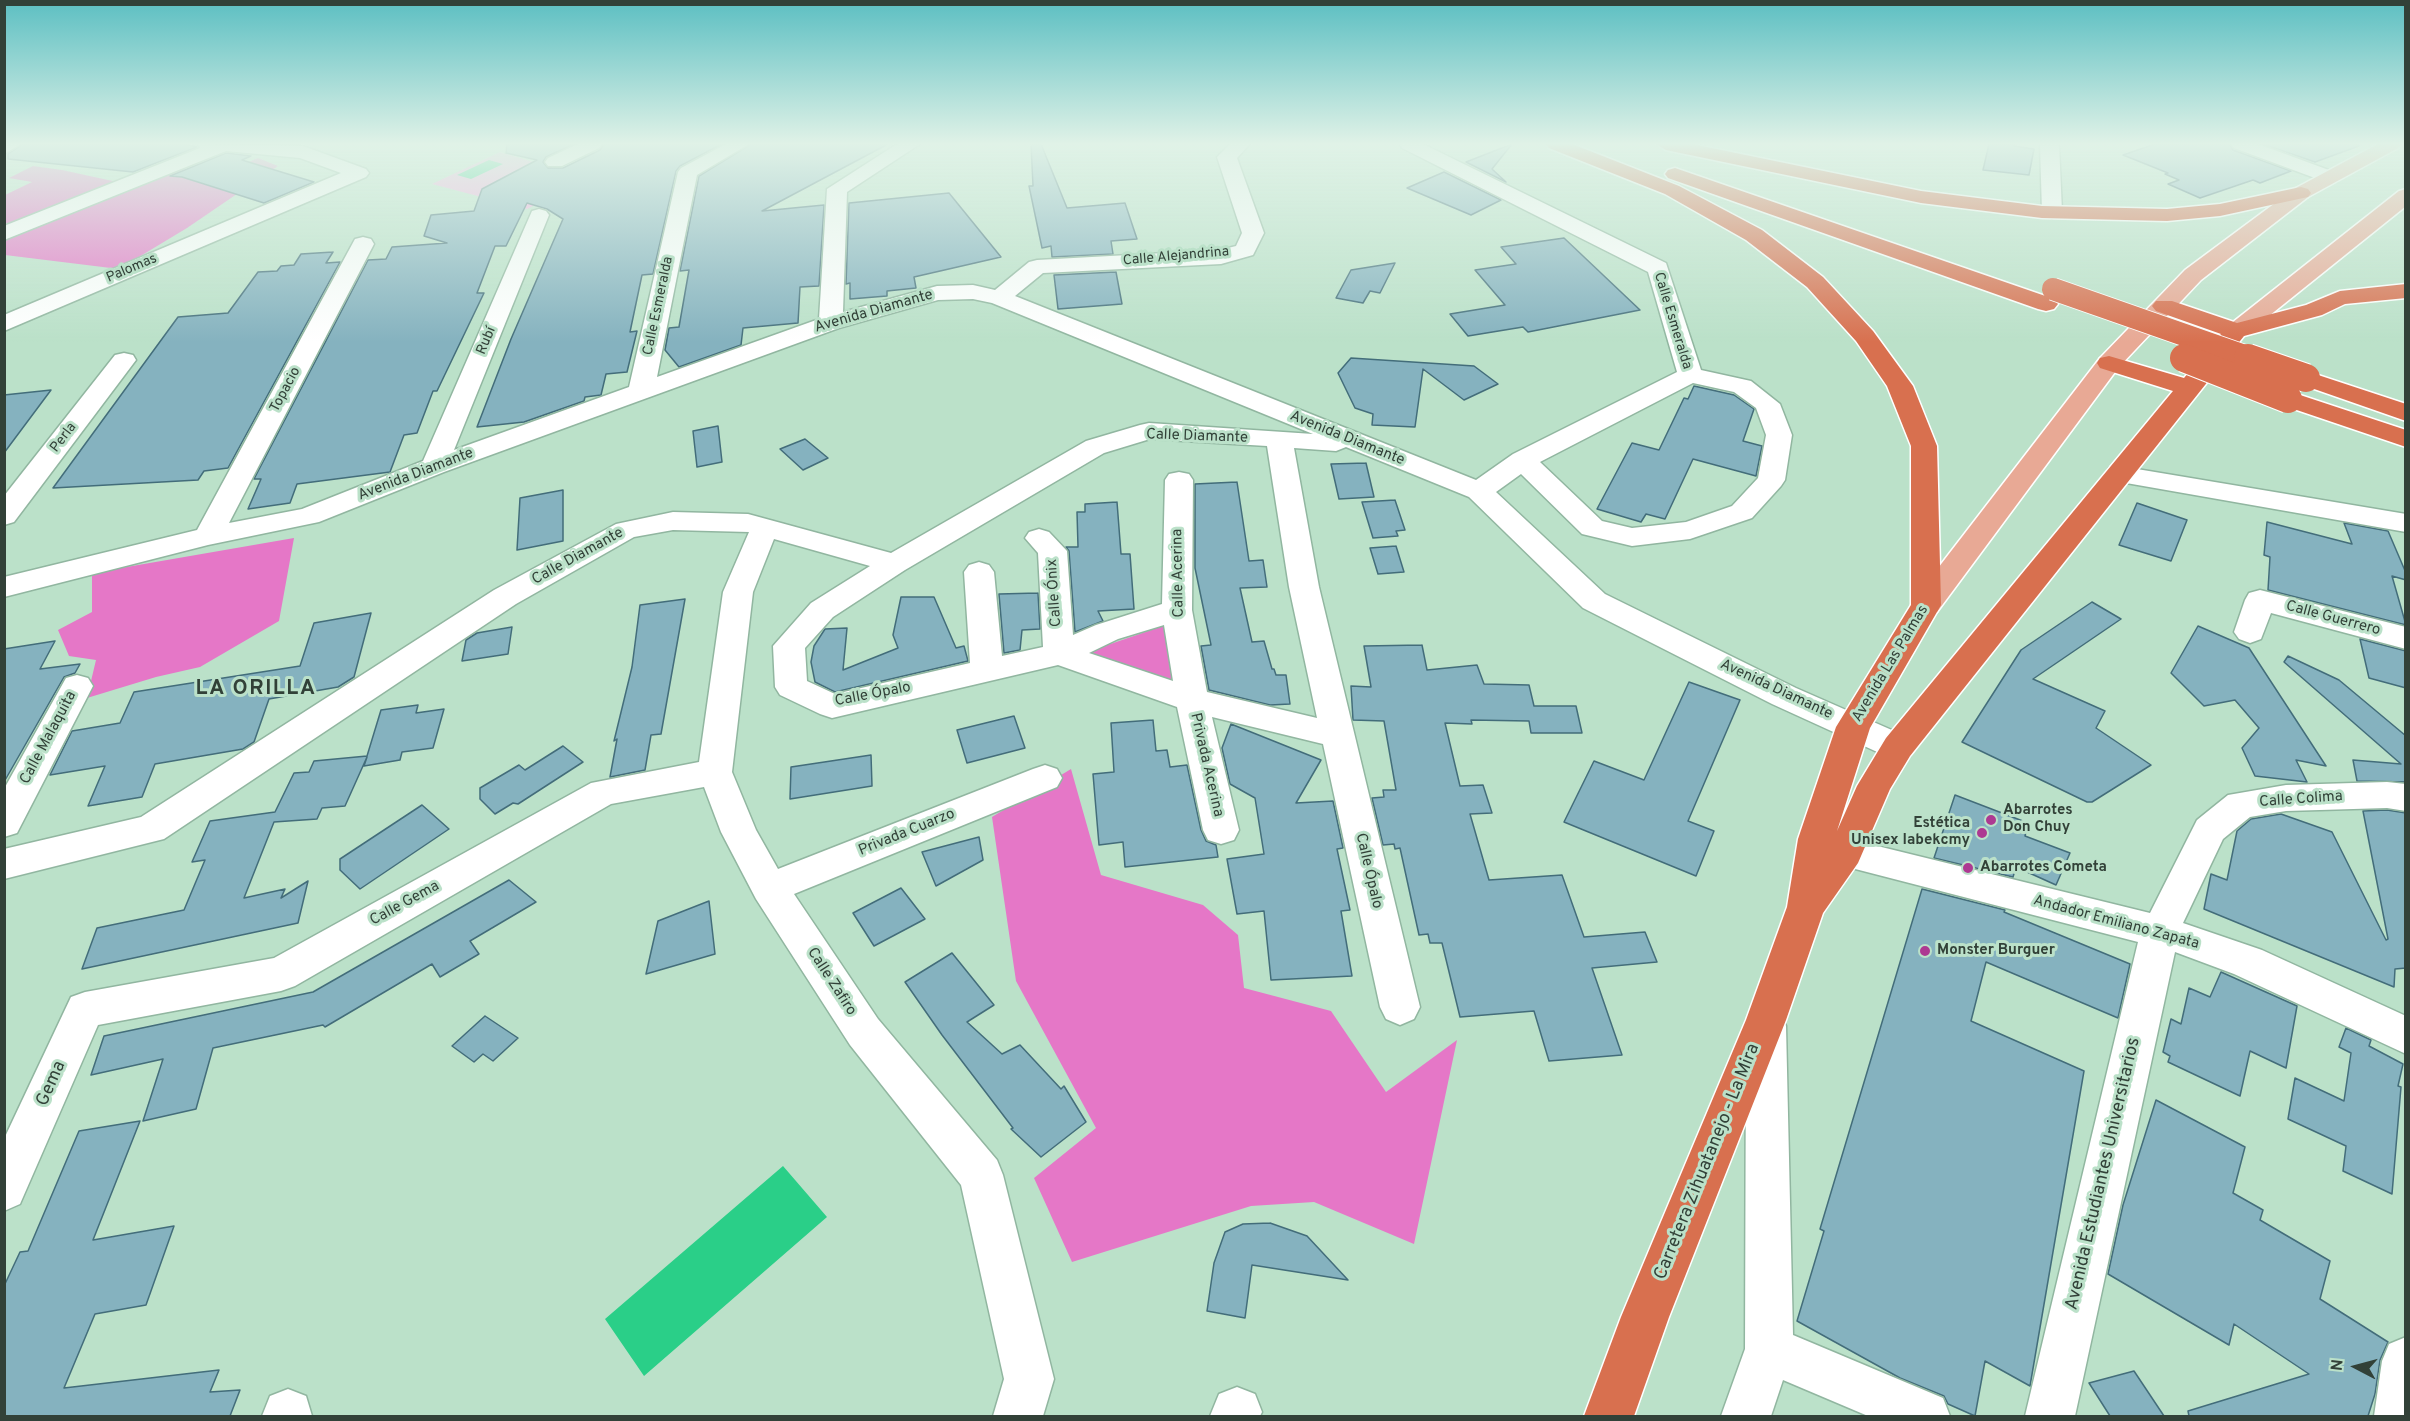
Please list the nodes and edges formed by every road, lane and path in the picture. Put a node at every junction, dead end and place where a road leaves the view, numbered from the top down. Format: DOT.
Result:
graph roads {
  1 [pos="61,210"];
  2 [pos="271,210"];
  3 [pos="680,210"];
  4 [pos="836,210"];
  5 [pos="1246,210"];
  6 [pos="1542,210"];
  7 [pos="1709,210"];
  8 [pos="1788,210"];
  9 [pos="1823,210"];
  10 [pos="2038,210"];
  11 [pos="2217,210"];
  12 [pos="2279,210"];
  13 [pos="2387,210"];
  14 [pos="2052,212"];
  15 [pos="539,215"];
  16 [pos="4,234"];
  17 [pos="363,244"];
  18 [pos="2406,291"];
  19 [pos="2049,297"];
  20 [pos="999,298"];
  21 [pos="2164,306"];
  22 [pos="831,323"];
  23 [pos="4,324"];
  24 [pos="2236,331"];
  25 [pos="124,360"];
  26 [pos="2109,363"];
  27 [pos="1690,375"];
  28 [pos="2189,388"];
  29 [pos="641,392"];
  30 [pos="2406,414"];
  31 [pos="2406,439"];
  32 [pos="1279,441"];
  33 [pos="1359,444"];
  34 [pos="1523,460"];
  35 [pos="434,466"];
  36 [pos="2119,474"];
  37 [pos="1179,480"];
  38 [pos="1479,491"];
  39 [pos="4,516"];
  40 [pos="2406,523"];
  41 [pos="765,527"];
  42 [pos="208,536"];
  43 [pos="1039,538"];
  44 [pos="895,563"];
  45 [pos="979,572"];
  46 [pos="4,587"];
  47 [pos="1926,605"];
  48 [pos="1177,610"];
  49 [pos="2250,632"];
  50 [pos="2406,638"];
  51 [pos="1059,654"];
  52 [pos="987,671"];
  53 [pos="77,686"];
  54 [pos="1191,700"];
  55 [pos="1853,726"];
  56 [pos="1336,735"];
  57 [pos="1898,747"];
  58 [pos="715,772"];
  59 [pos="1045,778"];
  60 [pos="2406,798"];
  61 [pos="4,823"];
  62 [pos="4,829"];
  63 [pos="1221,830"];
  64 [pos="1830,846"];
  65 [pos="48,852"];
  66 [pos="4,864"];
  67 [pos="769,888"];
  68 [pos="1806,907"];
  69 [pos="2160,932"];
  70 [pos="1400,1007"];
  71 [pos="85,1010"];
  72 [pos="1766,1020"];
  73 [pos="2406,1035"];
  74 [pos="9,1168"];
  75 [pos="1769,1349"];
  76 [pos="2406,1361"];
  77 [pos="1018,1416"];
  78 [pos="1609,1416"];
  79 [pos="1746,1416"];
  80 [pos="1925,1416"];
  81 [pos="2050,1416"];
  82 [pos="2399,1416"];
  1 -- 16 [label="street"];
  2 -- 23 [label="street, Palomas"];
  3 -- 29 [label="street, Calle Esmeralda"];
  4 -- 22 [label="street"];
  5 -- 20 [label="street, Calle Alejandrina"];
  6 -- 27 [label="street, Calle Esmeralda"];
  7 -- 47 [label="highway"];
  8 -- 19 [label="highway"];
  9 -- 19 [label="highway"];
  10 -- 14 [label="highway"];
  11 -- 14 [label="highway"];
  12 -- 21 [label="main road, Avenida Las Palmas"];
  13 -- 24 [label="main road, Avenida Las Palmas"];
  15 -- 35 [label="street, Rubí"];
  17 -- 42 [label="street, Topacio"];
  18 -- 24 [label="highway"];
  19 -- 30 [label="highway, bridge"];
  19 -- 31 [label="highway, bridge"];
  20 -- 22 [label="street, Avenida Diamante"];
  20 -- 33 [label="street, Avenida Diamante"];
  21 -- 24 [label="highway"];
  21 -- 26 [label="main road, Avenida Las Palmas"];
  22 -- 29 [label="street, Avenida Diamante"];
  24 -- 28 [label="highway, Avenida Las Palmas"];
  25 -- 39 [label="street, Perla"];
  26 -- 28 [label="highway"];
  26 -- 47 [label="main road, Avenida Las Palmas"];
  27 -- 34 [label="street, Calle Esmeralda"];
  27 -- 34 [label="street"];
  28 -- 36 [label="highway, Avenida Las Palmas"];
  29 -- 35 [label="street, Avenida Diamante"];
  32 -- 33 [label="street, Calle Diamante"];
  32 -- 44 [label="street, Calle Diamante"];
  32 -- 56 [label="street, Calle Ópalo"];
  33 -- 38 [label="street, Avenida Diamante"];
  34 -- 38 [label="street, Calle Esmeralda"];
  35 -- 42 [label="street, Avenida Diamante"];
  36 -- 40 [label="street"];
  36 -- 57 [label="highway, Avenida Las Palmas"];
  37 -- 48 [label="street, Calle Acerina"];
  38 -- 55 [label="street, Avenida Diamante"];
  41 -- 44 [label="street, Calle Diamante"];
  41 -- 58 [label="street, Calle Zafiro"];
  41 -- 65 [label="street, Calle Diamante"];
  42 -- 46 [label="street, Avenida Diamante"];
  43 -- 51 [label="street, Calle Ónix"];
  44 -- 52 [label="street, Calle Ópalo"];
  45 -- 52 [label="street"];
  47 -- 55 [label="highway, Avenida Las Palmas"];
  48 -- 51 [label="street, Calle Ópalo"];
  48 -- 54 [label="street, Calle Acerina"];
  49 -- 50 [label="street, Calle Guerrero"];
  51 -- 52 [label="street, Calle Ópalo"];
  51 -- 54 [label="street"];
  53 -- 61 [label="street, Calle Malaquita"];
  54 -- 56 [label="street"];
  54 -- 63 [label="street, Privada Acerina"];
  55 -- 57 [label="street, Avenida Diamante"];
  55 -- 64 [label="highway, Avenida Las Palmas"];
  56 -- 70 [label="street, Calle Ópalo"];
  57 -- 64 [label="highway, Avenida Las Palmas"];
  58 -- 67 [label="street, Calle Zafiro"];
  58 -- 71 [label="street, Calle Gema"];
  59 -- 67 [label="street, Privada Cuarzo"];
  60 -- 69 [label="street, Calle Colima"];
  62 -- 65 [label="street"];
  64 -- 68 [label="highway, Avenida Las Palmas"];
  64 -- 69 [label="street, Andador Emiliano Zapata"];
  65 -- 66 [label="street, Calle Diamante"];
  67 -- 77 [label="street, Calle Zafiro"];
  68 -- 72 [label="highway, Carretera Zihuatanejo - La Mira"];
  69 -- 73 [label="street, Andador Emiliano Zapata"];
  69 -- 81 [label="street, Avenida Estudiantes Universitarios"];
  71 -- 74 [label="street, Gema"];
  72 -- 75 [label="street"];
  72 -- 78 [label="highway, Carretera Zihuatanejo - La Mira"];
  75 -- 79 [label="street"];
  75 -- 80 [label="street"];
  76 -- 82 [label="street"];
}
